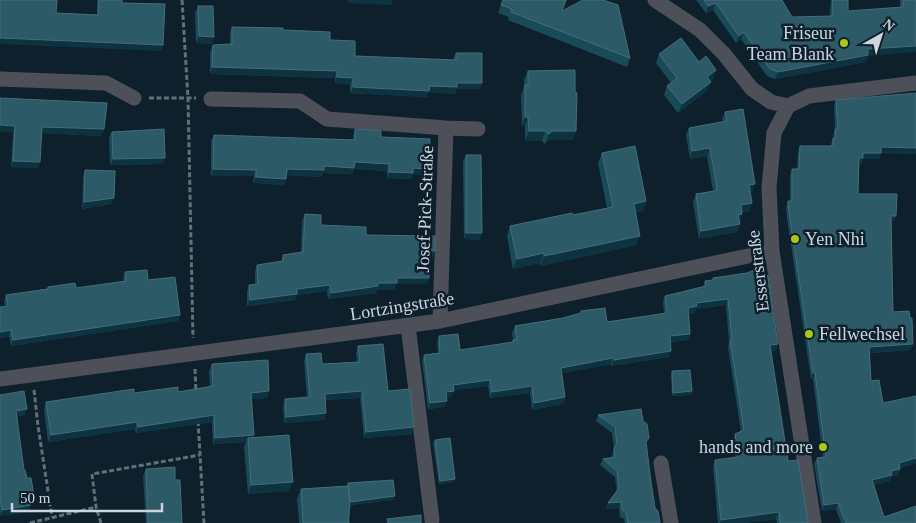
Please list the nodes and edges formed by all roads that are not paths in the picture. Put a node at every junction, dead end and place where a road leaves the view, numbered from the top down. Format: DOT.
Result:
graph roads {
  1 [pos="655,0"];
  2 [pos="0,79"];
  3 [pos="916,83"];
  4 [pos="134,98"];
  5 [pos="211,98"];
  6 [pos="788,106"];
  7 [pos="446,128"];
  8 [pos="478,129"];
  9 [pos="772,250"];
  10 [pos="440,321"];
  11 [pos="408,326"];
  12 [pos="0,380"];
  13 [pos="661,463"];
  14 [pos="432,520"];
  15 [pos="671,523"];
  16 [pos="814,523"];
  1 -- 6 [label="street"];
  2 -- 4 [label="street"];
  3 -- 6 [label="street"];
  5 -- 7 [label="street, Josef-Pick-Straße"];
  6 -- 9 [label="street, Esserstraße"];
  7 -- 8 [label="street, Josef-Pick-Straße"];
  7 -- 10 [label="street, Josef-Pick-Straße"];
  9 -- 10 [label="street, Lortzingstraße"];
  9 -- 16 [label="street, Esserstraße"];
  10 -- 11 [label="street, Lortzingstraße"];
  11 -- 12 [label="street, Lortzingstraße"];
  11 -- 14 [label="street"];
  13 -- 15 [label="street"];
}
